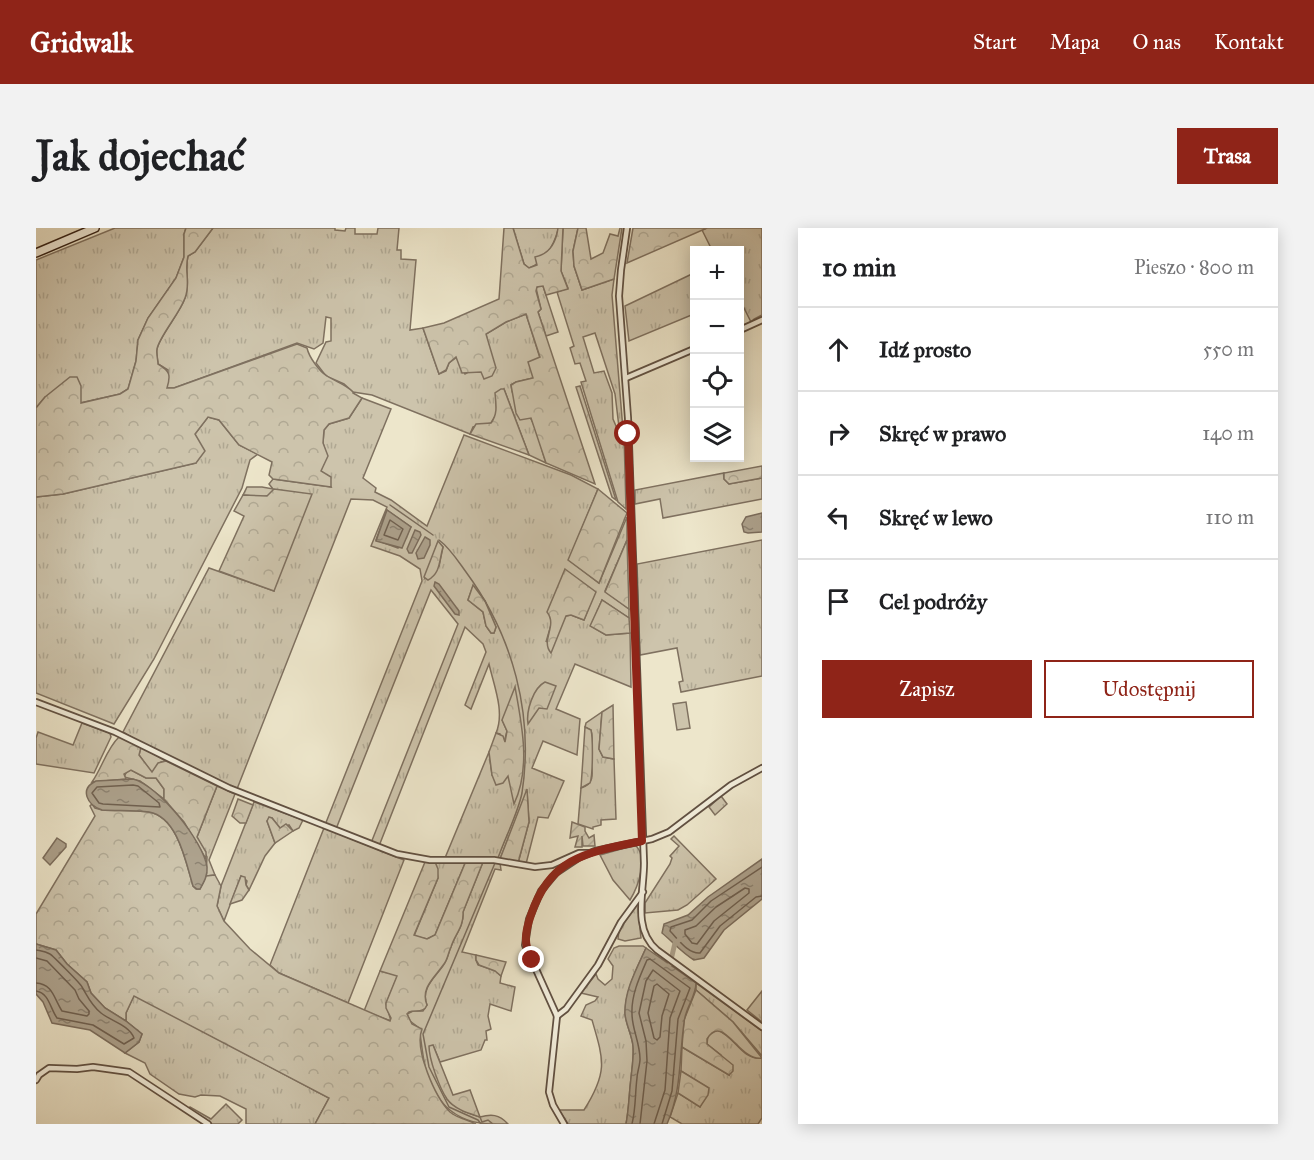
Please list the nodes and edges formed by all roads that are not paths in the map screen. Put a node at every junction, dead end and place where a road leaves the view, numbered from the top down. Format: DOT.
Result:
graph roads {
  1 [pos="95,228"];
  2 [pos="627,228"];
  3 [pos="36,253"];
  4 [pos="762,320"];
  5 [pos="744,328"];
  6 [pos="690,351"];
  7 [pos="626,378"];
  8 [pos="36,702"];
  9 [pos="762,768"];
  10 [pos="642,841"];
  11 [pos="590,853"];
  12 [pos="643,892"];
  13 [pos="557,1016"];
  14 [pos="762,1027"];
  15 [pos="36,1080"];
  16 [pos="208,1124"];
  17 [pos="564,1124"];
  1 -- 3 [label="main road"];
  2 -- 7 [label="street"];
  4 -- 5 [label="street"];
  6 -- 7 [label="street"];
  7 -- 10 [label="street"];
  8 -- 11 [label="street"];
  9 -- 10 [label="street"];
  10 -- 11 [label="street"];
  10 -- 12 [label="street"];
  11 -- 13 [label="street"];
  12 -- 13 [label="street"];
  12 -- 14 [label="street"];
  13 -- 17 [label="street"];
  15 -- 16 [label="street"];
}
